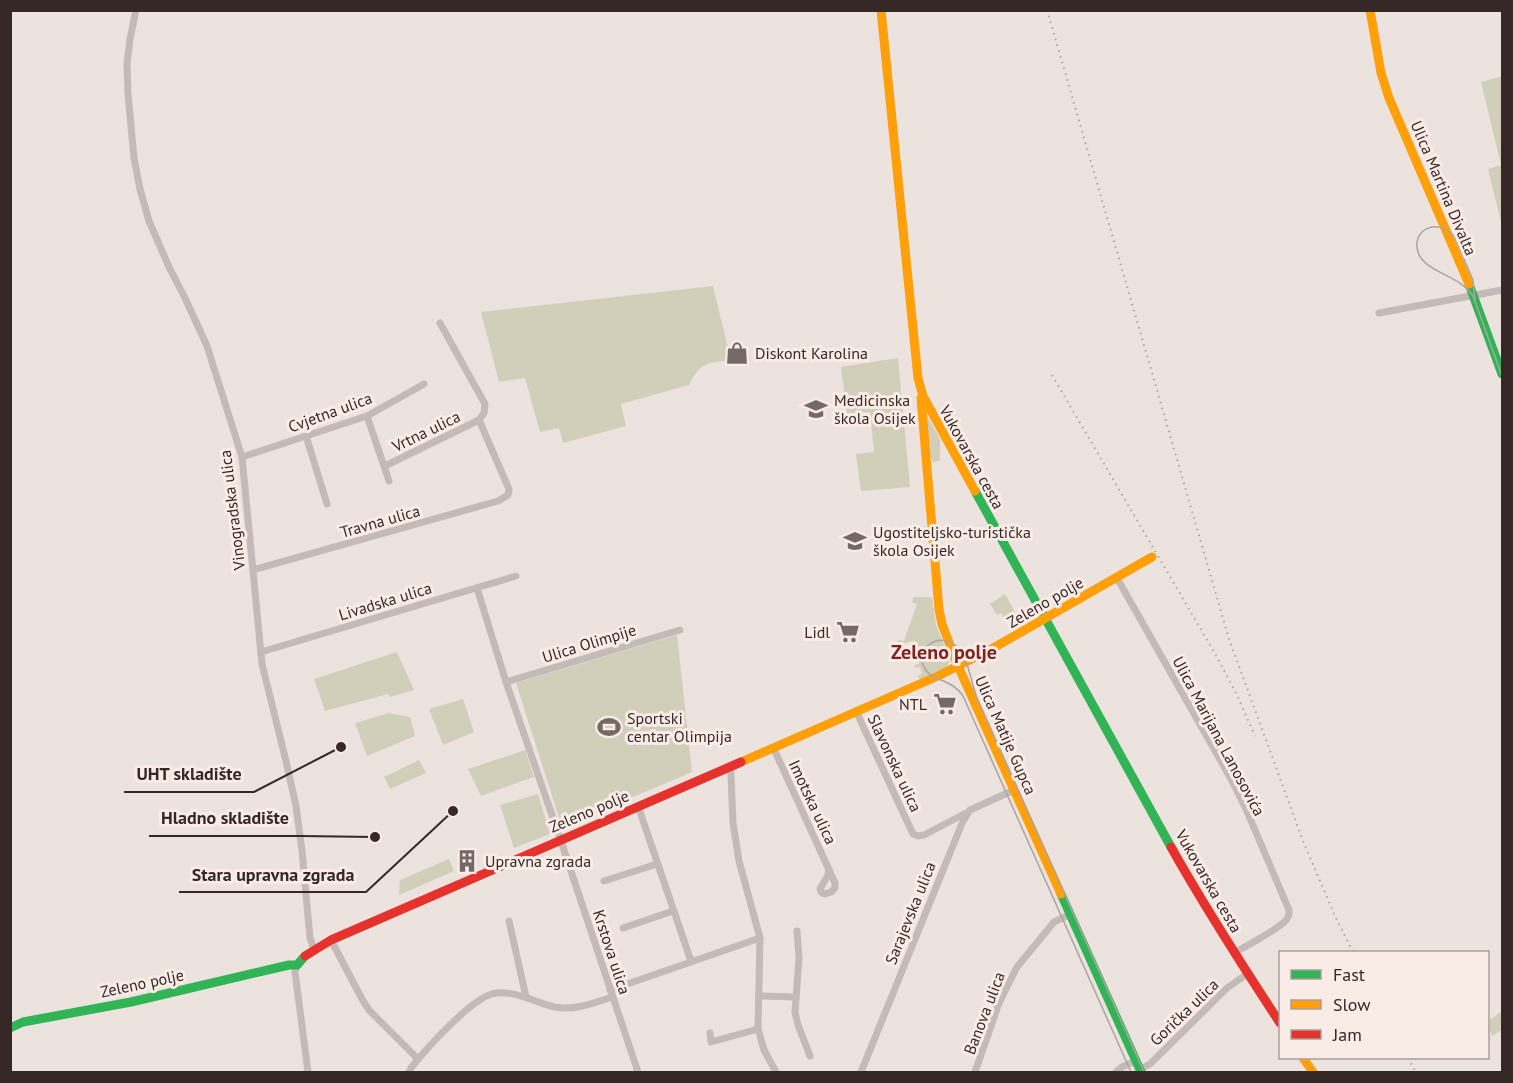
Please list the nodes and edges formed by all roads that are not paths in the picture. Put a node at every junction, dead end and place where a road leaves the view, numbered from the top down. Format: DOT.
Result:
graph roads {
  1 [pos="136,10"];
  2 [pos="882,10"];
  3 [pos="1370,10"];
  4 [pos="1503,290"];
  5 [pos="1474,296"];
  6 [pos="1379,313"];
  7 [pos="440,323"];
  8 [pos="1503,374"];
  9 [pos="424,384"];
  10 [pos="920,390"];
  11 [pos="367,416"];
  12 [pos="479,420"];
  13 [pos="306,436"];
  14 [pos="242,457"];
  15 [pos="385,466"];
  16 [pos="389,481"];
  17 [pos="508,489"];
  18 [pos="327,504"];
  19 [pos="1152,557"];
  20 [pos="253,570"];
  21 [pos="516,576"];
  22 [pos="1117,578"];
  23 [pos="477,588"];
  24 [pos="1045,619"];
  25 [pos="680,630"];
  26 [pos="261,652"];
  27 [pos="958,666"];
  28 [pos="506,682"];
  29 [pos="856,711"];
  30 [pos="773,747"];
  31 [pos="730,766"];
  32 [pos="1014,790"];
  33 [pos="638,806"];
  34 [pos="970,810"];
  35 [pos="560,840"];
  36 [pos="657,864"];
  37 [pos="829,868"];
  38 [pos="604,881"];
  39 [pos="673,911"];
  40 [pos="1069,915"];
  41 [pos="509,921"];
  42 [pos="623,928"];
  43 [pos="797,931"];
  44 [pos="760,938"];
  45 [pos="331,940"];
  46 [pos="314,950"];
  47 [pos="1234,953"];
  48 [pos="691,961"];
  49 [pos="297,965"];
  50 [pos="1247,974"];
  51 [pos="611,993"];
  52 [pos="759,996"];
  53 [pos="526,997"];
  54 [pos="796,997"];
  55 [pos="1279,1020"];
  56 [pos="13,1027"];
  57 [pos="758,1029"];
  58 [pos="710,1033"];
  59 [pos="810,1056"];
  60 [pos="418,1059"];
  61 [pos="1305,1059"];
  62 [pos="1138,1068"];
  63 [pos="308,1072"];
  64 [pos="409,1072"];
  65 [pos="638,1072"];
  66 [pos="776,1072"];
  67 [pos="861,1072"];
  68 [pos="975,1072"];
  69 [pos="1116,1072"];
  70 [pos="1313,1072"];
  1 -- 14 [label="street, Vinogradska ulica"];
  2 -- 10 [label="main road, Vukovarska cesta"];
  3 -- 5 [label="main road, Ulica Martina Divalta"];
  4 -- 5 [label="street"];
  5 -- 6 [label="street"];
  5 -- 8 [label="main road, Ulica Martina Divalta"];
  7 -- 12 [label="street, Vrtna ulica"];
  9 -- 11 [label="street, Cvjetna ulica"];
  10 -- 24 [label="main road, Vukovarska cesta"];
  10 -- 27 [label="main road, Ulica Matije Gupca"];
  11 -- 13 [label="street, Cvjetna ulica"];
  11 -- 15 [label="street"];
  12 -- 15 [label="street, Vrtna ulica"];
  12 -- 17 [label="street, Vrtna ulica"];
  13 -- 14 [label="street, Cvjetna ulica"];
  13 -- 18 [label="street"];
  14 -- 20 [label="street, Vinogradska ulica"];
  15 -- 16 [label="street"];
  17 -- 20 [label="street, Travna ulica"];
  19 -- 22 [label="main road, Zeleno polje"];
  20 -- 26 [label="street, Vinogradska ulica"];
  21 -- 23 [label="street, Livadska ulica"];
  22 -- 24 [label="main road, Zeleno polje"];
  22 -- 47 [label="street, Ulica Marijana Lanosovića"];
  23 -- 26 [label="street, Livadska ulica"];
  23 -- 28 [label="street"];
  24 -- 27 [label="main road, Zeleno polje"];
  24 -- 47 [label="main road, Vukovarska cesta"];
  25 -- 28 [label="street, Ulica Olimpije"];
  26 -- 46 [label="street, Vinogradska ulica"];
  27 -- 29 [label="main road, Zeleno polje"];
  27 -- 32 [label="main road, Ulica Matije Gupca"];
  28 -- 35 [label="street"];
  29 -- 30 [label="main road, Zeleno polje"];
  29 -- 34 [label="street, Slavonska ulica"];
  30 -- 31 [label="main road, Zeleno polje"];
  30 -- 37 [label="street, Imotska ulica"];
  31 -- 33 [label="main road, Zeleno polje"];
  31 -- 44 [label="street"];
  32 -- 34 [label="street"];
  32 -- 40 [label="main road, Ulica Matije Gupca"];
  33 -- 35 [label="main road, Zeleno polje"];
  33 -- 36 [label="street"];
  34 -- 67 [label="street, Sarajevska ulica"];
  35 -- 45 [label="main road, Zeleno polje"];
  35 -- 51 [label="street, Krstova ulica"];
  36 -- 38 [label="street"];
  36 -- 39 [label="street"];
  39 -- 42 [label="street"];
  39 -- 48 [label="street"];
  40 -- 62 [label="main road, Ulica Matije Gupca"];
  40 -- 68 [label="street, Banova ulica"];
  41 -- 53 [label="street"];
  43 -- 54 [label="street"];
  44 -- 48 [label="street"];
  44 -- 52 [label="street"];
  45 -- 46 [label="main road, Zeleno polje"];
  45 -- 60 [label="street"];
  46 -- 49 [label="main road, Zeleno polje"];
  47 -- 50 [label="main road, Vukovarska cesta"];
  48 -- 51 [label="street"];
  49 -- 56 [label="main road, Zeleno polje"];
  49 -- 63 [label="street"];
  50 -- 55 [label="main road, Vukovarska cesta"];
  50 -- 62 [label="street, Gorička ulica"];
  51 -- 53 [label="street"];
  51 -- 65 [label="street, Krstova ulica"];
  52 -- 54 [label="street"];
  52 -- 57 [label="street"];
  53 -- 60 [label="street"];
  54 -- 59 [label="street"];
  57 -- 58 [label="street"];
  57 -- 66 [label="street"];
  60 -- 64 [label="street"];
  61 -- 70 [label="main road"];
  62 -- 69 [label="street, Gorička ulica"];
}
